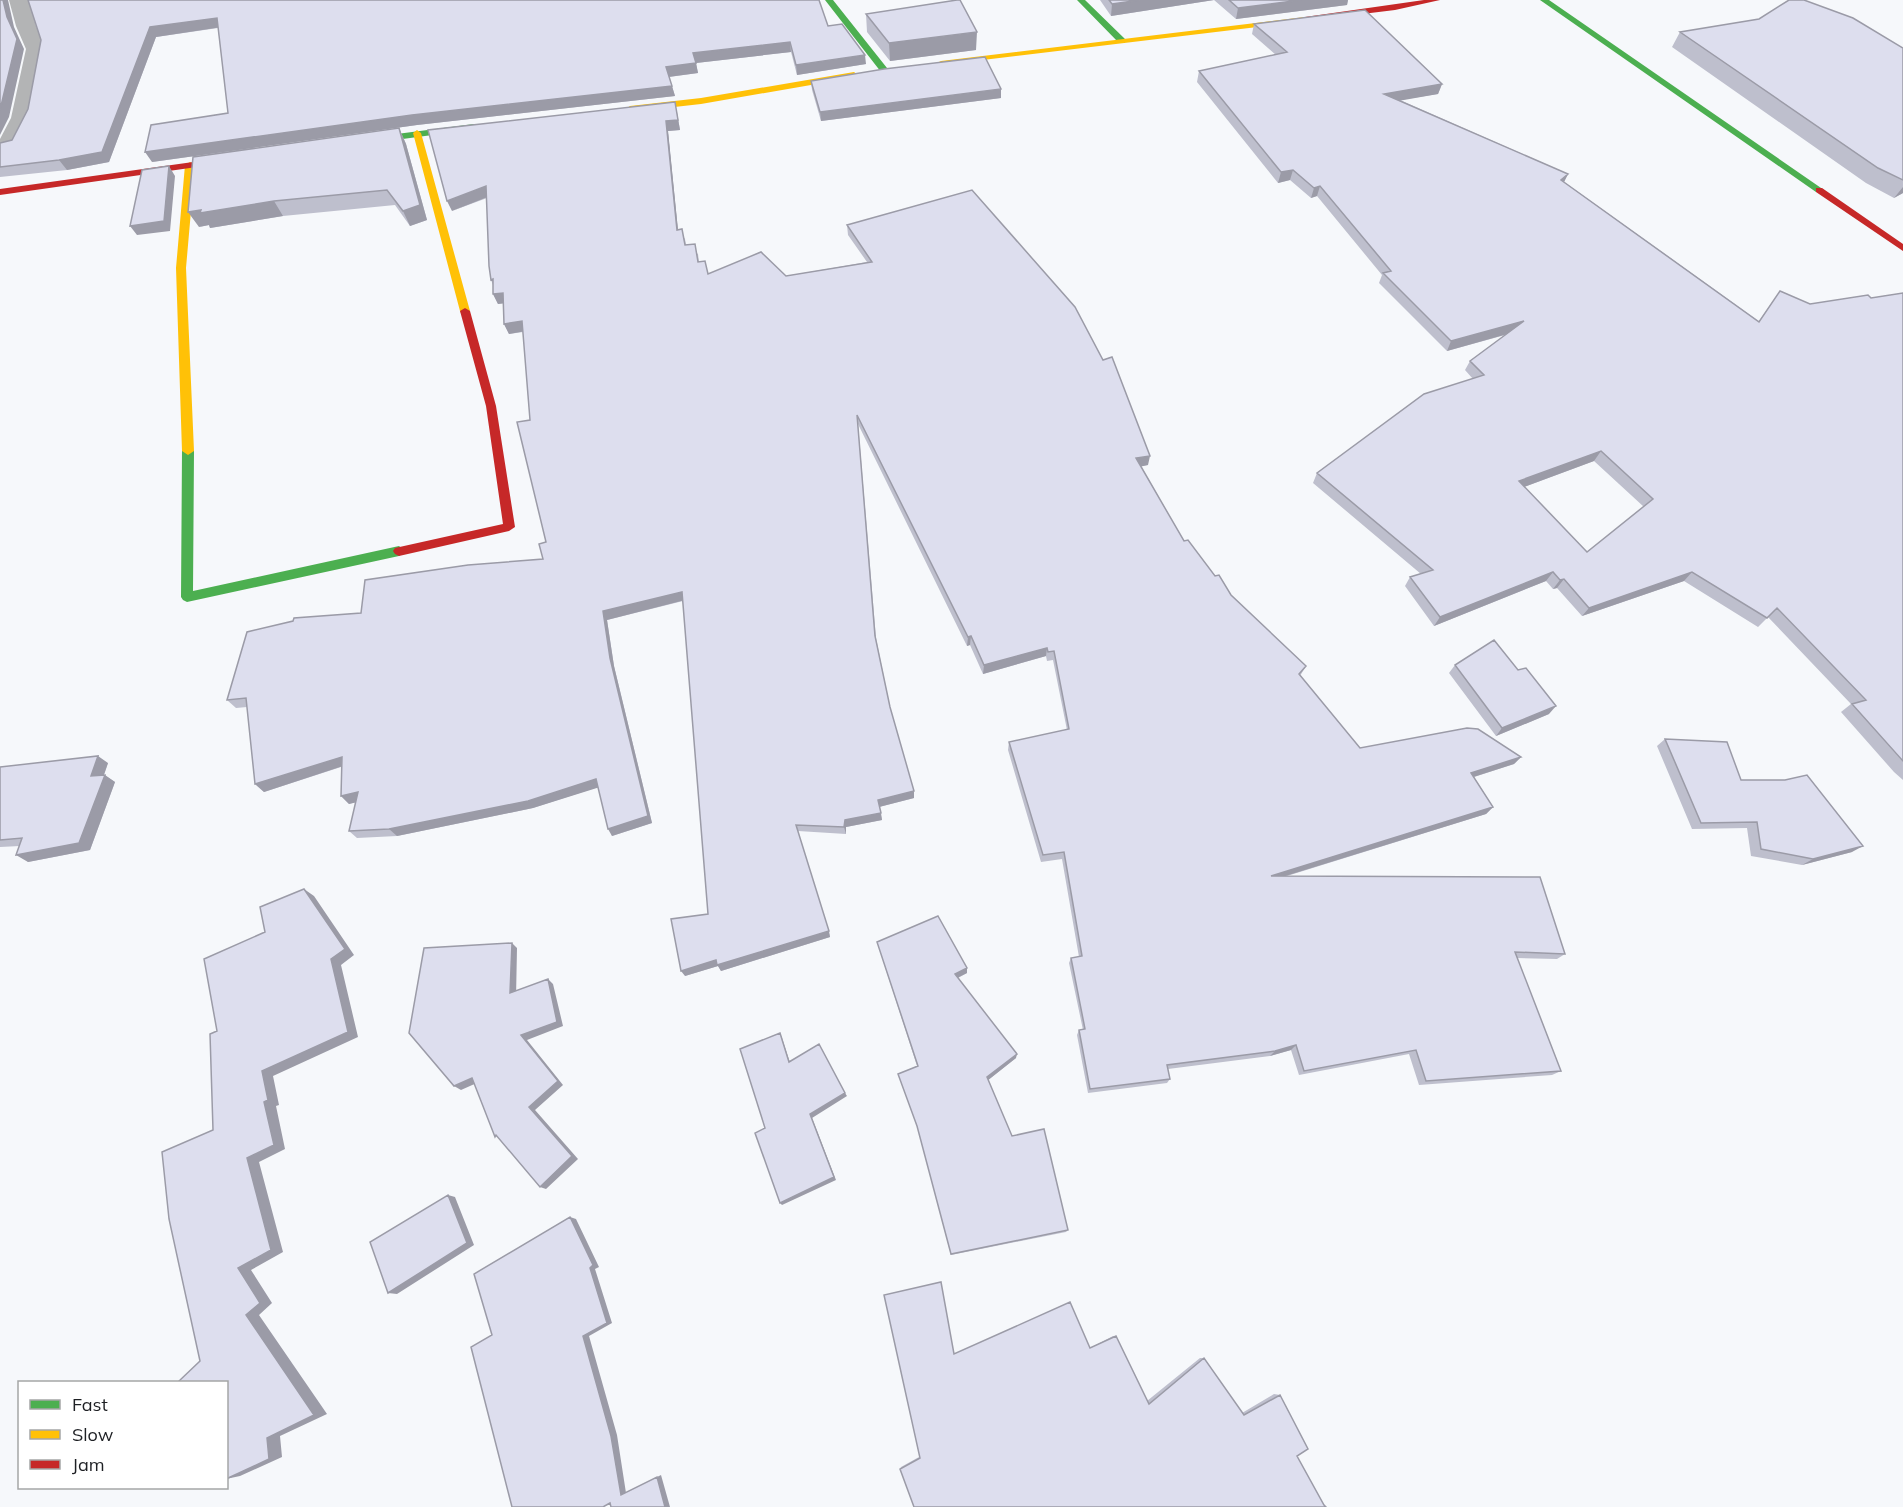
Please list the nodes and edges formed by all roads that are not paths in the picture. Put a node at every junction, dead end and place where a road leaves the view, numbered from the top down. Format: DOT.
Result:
graph roads {
  1 [pos="19,0"];
  2 [pos="829,0"];
  3 [pos="1081,0"];
  4 [pos="1436,0"];
  5 [pos="1544,0"];
  6 [pos="1122,41"];
  7 [pos="932,64"];
  8 [pos="618,111"];
  9 [pos="488,125"];
  10 [pos="417,134"];
  11 [pos="349,143"];
  12 [pos="0,146"];
  13 [pos="247,157"];
  14 [pos="190,165"];
  15 [pos="0,192"];
  16 [pos="1903,248"];
  1 -- 12 [label="street"];
  2 -- 8 [label="street"];
  3 -- 6 [label="street"];
  4 -- 6 [label="street"];
  5 -- 16 [label="street"];
  6 -- 7 [label="street"];
  9 -- 10 [label="street"];
  10 -- 11 [label="street"];
  10 -- 14 [label="street"];
  13 -- 14 [label="street"];
  14 -- 15 [label="street"];
}
